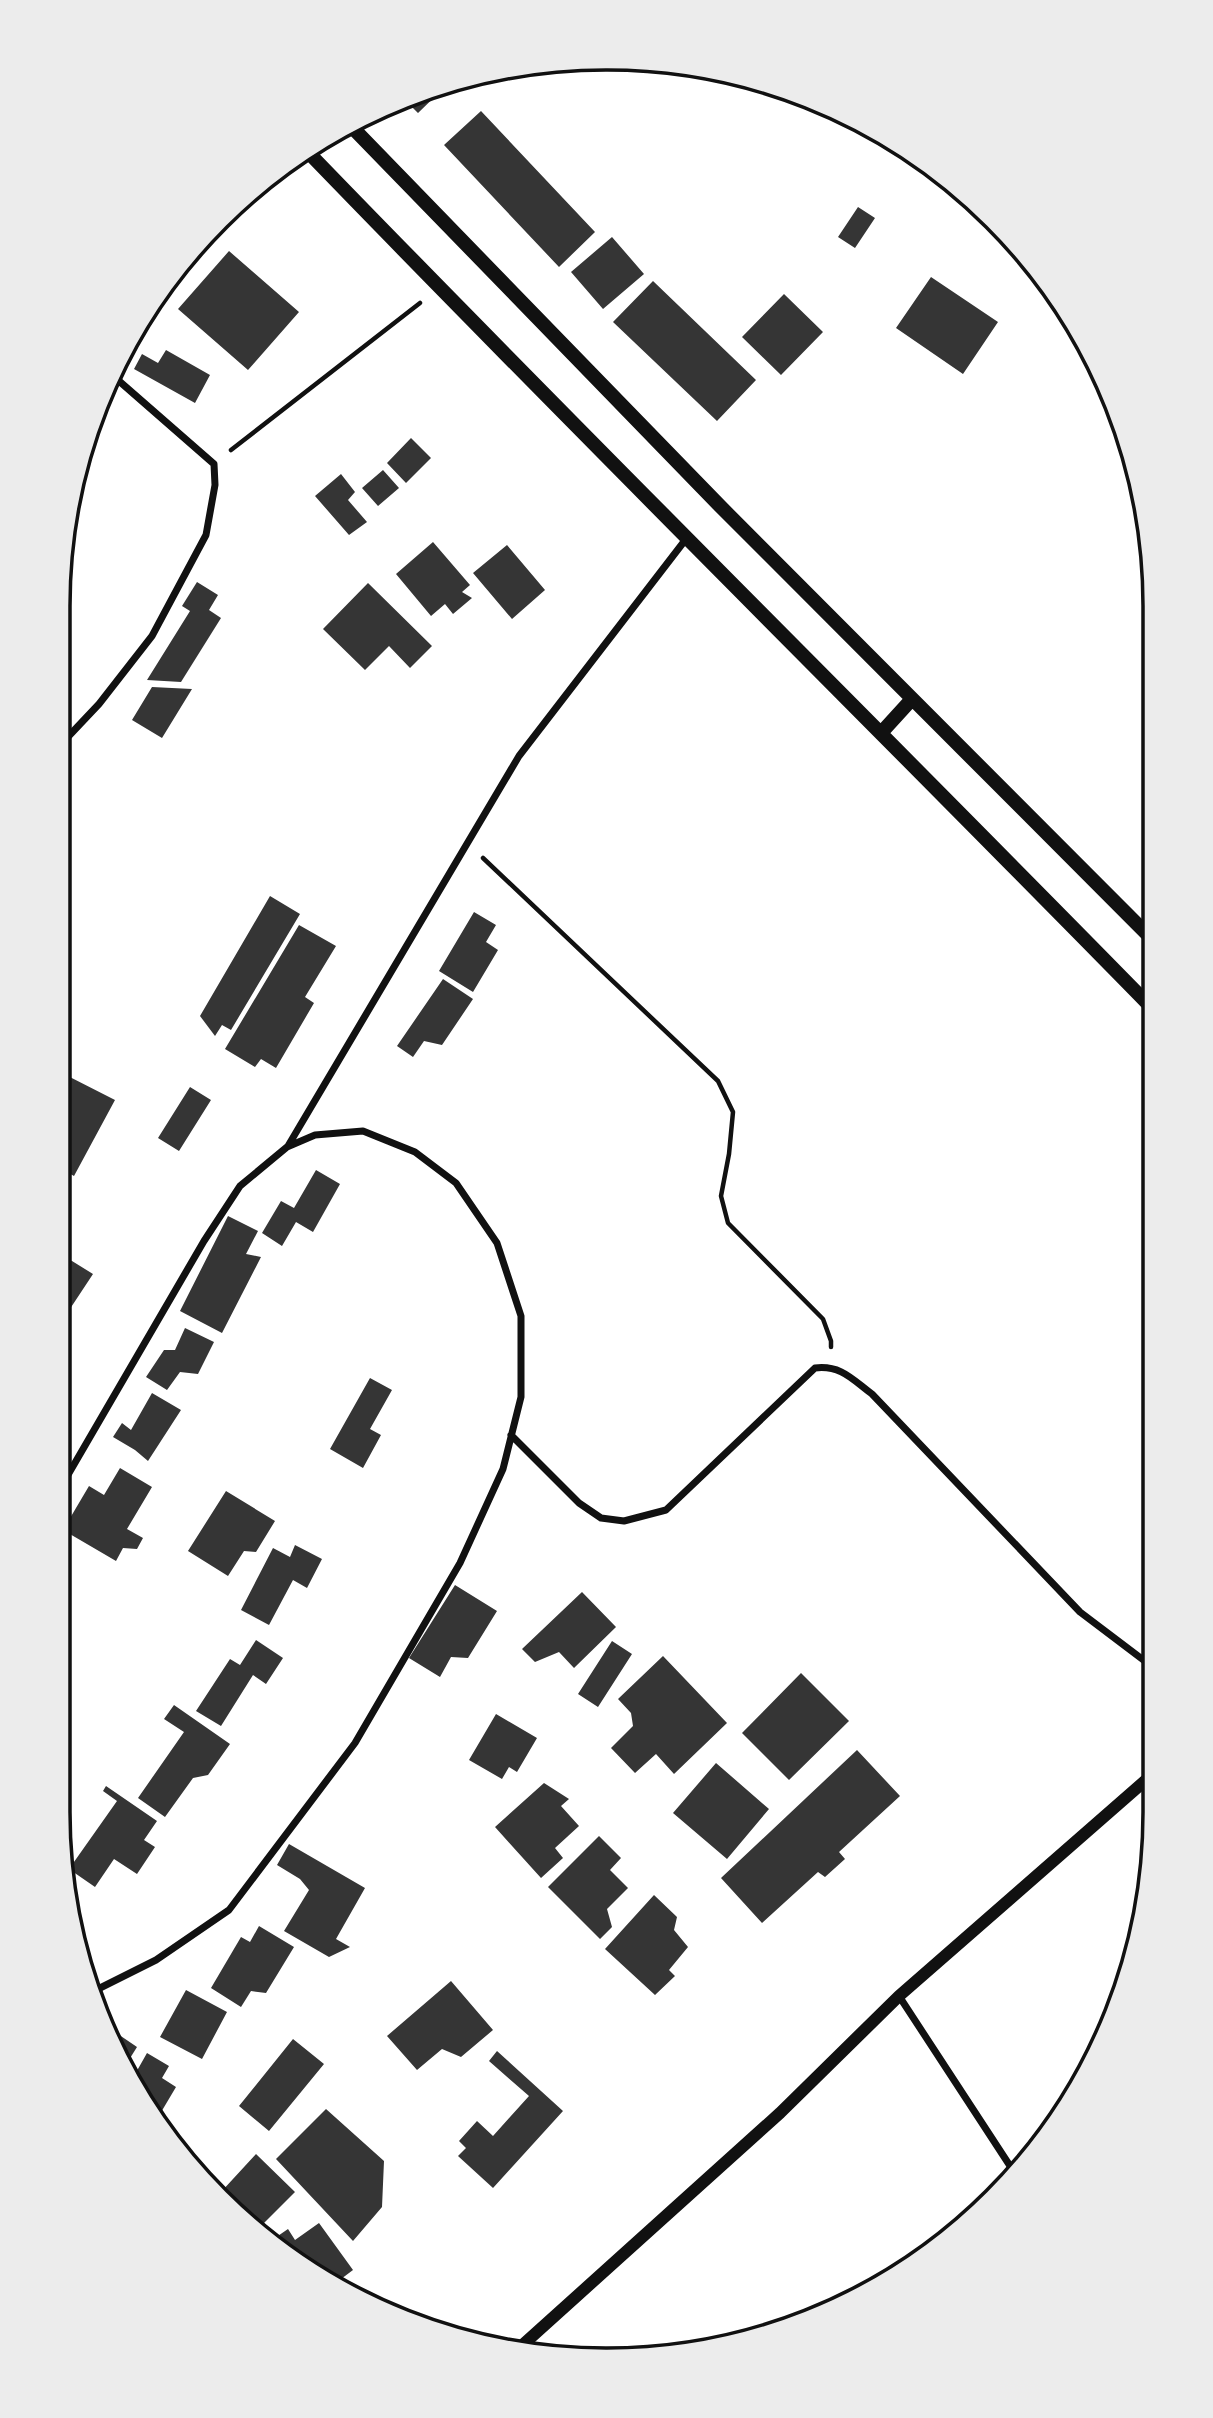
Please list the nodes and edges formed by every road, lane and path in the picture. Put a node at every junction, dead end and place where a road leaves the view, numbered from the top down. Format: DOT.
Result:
graph roads {
  1 [pos="357,132"];
  2 [pos="313,157"];
  3 [pos="439,288"];
  4 [pos="120,381"];
  5 [pos="214,464"];
  6 [pos="686,539"];
  7 [pos="912,699"];
  8 [pos="881,733"];
  9 [pos="70,735"];
  10 [pos="467,843"];
  11 [pos="1143,930"];
  12 [pos="1143,999"];
  13 [pos="287,1146"];
  14 [pos="830,1366"];
  15 [pos="511,1435"];
  16 [pos="70,1471"];
  17 [pos="1143,1660"];
  18 [pos="1143,1783"];
  19 [pos="100,1988"];
  20 [pos="900,1996"];
  21 [pos="1010,2165"];
  22 [pos="526,2342"];
  1 -- 7 [label="main road"];
  2 -- 3 [label="main road"];
  3 -- 5 [label="path"];
  3 -- 6 [label="main road"];
  4 -- 5 [label="street"];
  5 -- 9 [label="street"];
  6 -- 8 [label="main road"];
  6 -- 10 [label="street"];
  7 -- 8 [label="main road"];
  7 -- 11 [label="main road"];
  8 -- 12 [label="main road"];
  10 -- 13 [label="street"];
  10 -- 14 [label="path"];
  13 -- 15 [label="street"];
  13 -- 16 [label="street"];
  14 -- 15 [label="street"];
  14 -- 17 [label="street"];
  15 -- 19 [label="street"];
  18 -- 20 [label="street"];
  20 -- 21 [label="street"];
  20 -- 22 [label="street"];
}
